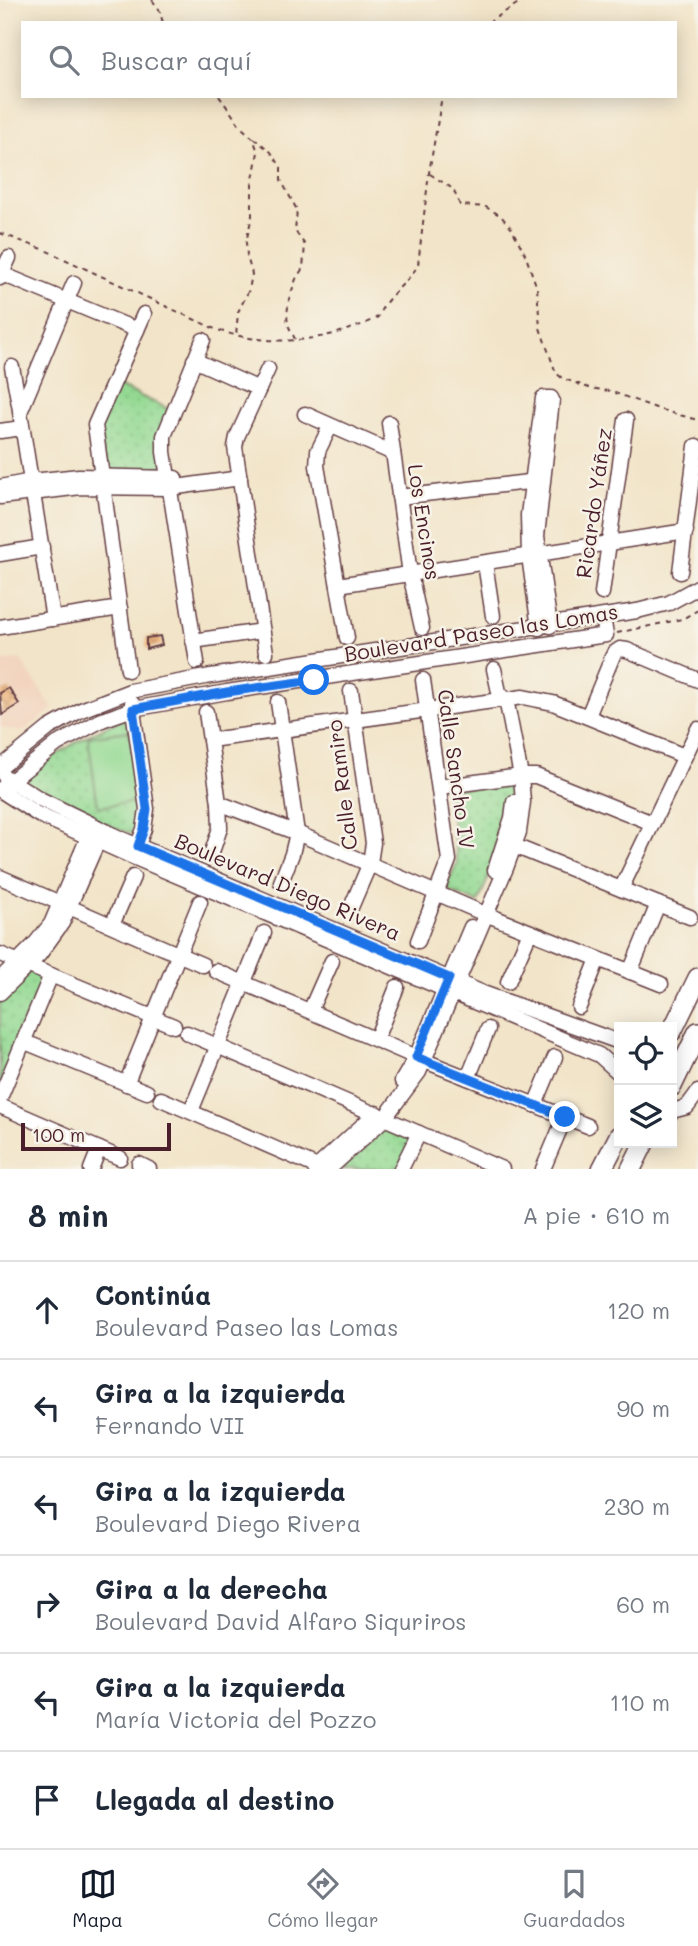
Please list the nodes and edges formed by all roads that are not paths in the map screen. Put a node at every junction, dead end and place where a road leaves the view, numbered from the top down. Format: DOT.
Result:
graph roads {
  1 [pos="9,258"];
  2 [pos="1,276"];
  3 [pos="74,284"];
  4 [pos="67,301"];
  5 [pos="144,314"];
  6 [pos="137,330"];
  7 [pos="203,340"];
  8 [pos="194,360"];
  9 [pos="6,363"];
  10 [pos="268,369"];
  11 [pos="34,378"];
  12 [pos="259,389"];
  13 [pos="20,412"];
  14 [pos="304,414"];
  15 [pos="626,420"];
  16 [pos="389,423"];
  17 [pos="330,426"];
  18 [pos="22,428"];
  19 [pos="0,431"];
  20 [pos="696,446"];
  21 [pos="393,453"];
  22 [pos="239,473"];
  23 [pos="536,481"];
  24 [pos="101,482"];
  25 [pos="169,483"];
  26 [pos="32,486"];
  27 [pos="4,491"];
  28 [pos="399,497"];
  29 [pos="694,504"];
  30 [pos="685,531"];
  31 [pos="610,542"];
  32 [pos="41,547"];
  33 [pos="0,554"];
  34 [pos="534,555"];
  35 [pos="485,563"];
  36 [pos="680,572"];
  37 [pos="410,574"];
  38 [pos="338,585"];
  39 [pos="698,587"];
  40 [pos="602,593"];
  41 [pos="120,608"];
  42 [pos="493,616"];
  43 [pos="603,617"];
  44 [pos="53,619"];
  45 [pos="0,627"];
  46 [pos="544,627"];
  47 [pos="422,628"];
  48 [pos="262,631"];
  49 [pos="347,638"];
  50 [pos="193,641"];
  51 [pos="266,653"];
  52 [pos="312,661"];
  53 [pos="197,662"];
  54 [pos="494,669"];
  55 [pos="128,670"];
  56 [pos="314,680"];
  57 [pos="423,680"];
  58 [pos="698,680"];
  59 [pos="130,691"];
  60 [pos="351,691"];
  61 [pos="500,697"];
  62 [pos="278,702"];
  63 [pos="133,709"];
  64 [pos="427,709"];
  65 [pos="206,712"];
  66 [pos="588,716"];
  67 [pos="355,720"];
  68 [pos="698,729"];
  69 [pos="282,730"];
  70 [pos="210,740"];
  71 [pos="684,756"];
  72 [pos="516,776"];
  73 [pos="2,778"];
  74 [pos="439,786"];
  75 [pos="219,803"];
  76 [pos="652,823"];
  77 [pos="95,833"];
  78 [pos="297,833"];
  79 [pos="510,844"];
  80 [pos="136,851"];
  81 [pos="211,855"];
  82 [pos="370,863"];
  83 [pos="0,877"];
  84 [pos="133,877"];
  85 [pos="281,882"];
  86 [pos="621,889"];
  87 [pos="438,894"];
  88 [pos="200,902"];
  89 [pos="658,904"];
  90 [pos="66,905"];
  91 [pos="349,912"];
  92 [pos="483,913"];
  93 [pos="691,917"];
  94 [pos="112,925"];
  95 [pos="530,932"];
  96 [pos="264,933"];
  97 [pos="418,941"];
  98 [pos="0,954"];
  99 [pos="180,955"];
  100 [pos="598,959"];
  101 [pos="332,961"];
  102 [pos="24,964"];
  103 [pos="630,972"];
  104 [pos="51,975"];
  105 [pos="698,978"];
  106 [pos="0,979"];
  107 [pos="243,982"];
  108 [pos="508,982"];
  109 [pos="661,984"];
  110 [pos="452,986"];
  111 [pos="397,988"];
  112 [pos="0,993"];
  113 [pos="579,1007"];
  114 [pos="310,1010"];
  115 [pos="154,1018"];
  116 [pos="676,1022"];
  117 [pos="488,1029"];
  118 [pos="698,1032"];
  119 [pos="376,1039"];
  120 [pos="612,1041"];
  121 [pos="25,1042"];
  122 [pos="217,1046"];
  123 [pos="599,1055"];
  124 [pos="555,1058"];
  125 [pos="421,1059"];
  126 [pos="614,1068"];
  127 [pos="468,1078"];
  128 [pos="126,1084"];
  129 [pos="672,1085"];
  130 [pos="147,1092"];
  131 [pos="698,1092"];
  132 [pos="0,1098"];
  133 [pos="161,1099"];
  134 [pos="535,1105"];
  135 [pos="0,1106"];
  136 [pos="693,1108"];
  137 [pos="191,1111"];
  138 [pos="379,1117"];
  139 [pos="565,1117"];
  140 [pos="588,1126"];
  141 [pos="419,1133"];
  142 [pos="614,1146"];
  143 [pos="642,1148"];
  144 [pos="99,1149"];
  145 [pos="120,1158"];
  146 [pos="481,1165"];
  147 [pos="321,1168"];
  148 [pos="91,1169"];
  149 [pos="401,1169"];
  150 [pos="502,1169"];
  151 [pos="542,1169"];
  152 [pos="602,1169"];
  153 [pos="631,1169"];
  1 -- 2 [label="street"];
  2 -- 4 [label="street"];
  3 -- 4 [label="street"];
  4 -- 6 [label="street"];
  4 -- 11 [label="street"];
  5 -- 6 [label="street"];
  6 -- 24 [label="street"];
  7 -- 8 [label="street"];
  8 -- 12 [label="street"];
  8 -- 25 [label="street"];
  9 -- 11 [label="street"];
  9 -- 13 [label="street"];
  10 -- 12 [label="street"];
  11 -- 13 [label="street"];
  12 -- 22 [label="street"];
  13 -- 18 [label="street"];
  14 -- 17 [label="street"];
  15 -- 31 [label="street, Ricardo Yáñez"];
  16 -- 21 [label="street, Los Encinos"];
  17 -- 21 [label="street"];
  17 -- 38 [label="street"];
  18 -- 19 [label="street"];
  18 -- 26 [label="street"];
  20 -- 29 [label="street"];
  21 -- 28 [label="street, Los Encinos"];
  22 -- 25 [label="street"];
  22 -- 48 [label="street"];
  23 -- 23 [label="street"];
  23 -- 28 [label="street"];
  23 -- 34 [label="street"];
  24 -- 25 [label="street"];
  24 -- 26 [label="street"];
  24 -- 41 [label="street"];
  25 -- 50 [label="street"];
  26 -- 27 [label="street"];
  26 -- 32 [label="street"];
  28 -- 37 [label="street, Los Encinos"];
  29 -- 30 [label="street"];
  30 -- 31 [label="street"];
  30 -- 36 [label="street"];
  31 -- 34 [label="street"];
  31 -- 40 [label="street, Ricardo Yáñez"];
  32 -- 33 [label="street"];
  32 -- 44 [label="street"];
  34 -- 35 [label="street"];
  34 -- 46 [label="street"];
  35 -- 37 [label="street"];
  35 -- 42 [label="street"];
  37 -- 38 [label="street"];
  37 -- 47 [label="street, Los Encinos"];
  38 -- 49 [label="street"];
  39 -- 43 [label="street"];
  41 -- 44 [label="street"];
  41 -- 55 [label="street"];
  43 -- 46 [label="street"];
  43 -- 56 [label="street, Boulevard Paseo las Lomas"];
  44 -- 45 [label="street"];
  46 -- 52 [label="street"];
  48 -- 50 [label="street"];
  48 -- 51 [label="street"];
  50 -- 53 [label="street"];
  52 -- 56 [label="street"];
  52 -- 59 [label="street"];
  54 -- 61 [label="street"];
  56 -- 63 [label="street, Boulevard Paseo las Lomas"];
  57 -- 64 [label="street, Calle Sancho IV"];
  58 -- 66 [label="street"];
  59 -- 63 [label="street"];
  59 -- 73 [label="street"];
  60 -- 67 [label="street, Calle Ramiro"];
  61 -- 64 [label="street"];
  61 -- 66 [label="street"];
  61 -- 72 [label="street"];
  62 -- 69 [label="street"];
  63 -- 73 [label="street, Boulevard Paseo las Lomas"];
  63 -- 80 [label="street"];
  64 -- 67 [label="street"];
  64 -- 74 [label="street, Calle Sancho IV"];
  65 -- 70 [label="street"];
  66 -- 71 [label="street"];
  67 -- 69 [label="street"];
  67 -- 82 [label="street, Calle Ramiro"];
  68 -- 71 [label="street"];
  69 -- 70 [label="street"];
  69 -- 78 [label="street"];
  70 -- 75 [label="street"];
  71 -- 76 [label="street"];
  72 -- 74 [label="street"];
  72 -- 76 [label="street"];
  72 -- 79 [label="street"];
  73 -- 77 [label="street, Boulevard Diego Rivera"];
  74 -- 87 [label="street, Calle Sancho IV"];
  75 -- 78 [label="street"];
  75 -- 81 [label="street"];
  76 -- 86 [label="street"];
  77 -- 80 [label="street, Boulevard Diego Rivera"];
  77 -- 90 [label="street"];
  78 -- 82 [label="street"];
  78 -- 85 [label="street"];
  79 -- 86 [label="street"];
  79 -- 92 [label="street"];
  80 -- 110 [label="street, Boulevard Diego Rivera"];
  82 -- 87 [label="street"];
  82 -- 91 [label="street, Calle Ramiro"];
  83 -- 90 [label="street"];
  84 -- 94 [label="street"];
  86 -- 89 [label="street"];
  87 -- 92 [label="street"];
  87 -- 97 [label="street, Calle Sancho IV"];
  88 -- 99 [label="street"];
  89 -- 93 [label="street"];
  89 -- 103 [label="street"];
  90 -- 94 [label="street"];
  90 -- 102 [label="street"];
  92 -- 95 [label="street"];
  92 -- 110 [label="street"];
  94 -- 99 [label="street"];
  95 -- 100 [label="street"];
  95 -- 108 [label="street"];
  96 -- 107 [label="street"];
  98 -- 102 [label="street"];
  99 -- 107 [label="street"];
  99 -- 115 [label="street"];
  100 -- 103 [label="street"];
  100 -- 113 [label="street"];
  101 -- 114 [label="street"];
  102 -- 104 [label="street"];
  102 -- 106 [label="street"];
  102 -- 112 [label="street"];
  103 -- 109 [label="street"];
  104 -- 115 [label="street"];
  104 -- 121 [label="street"];
  105 -- 116 [label="highway"];
  107 -- 114 [label="street"];
  107 -- 122 [label="street"];
  110 -- 120 [label="street, Boulevard Diego Rivera"];
  110 -- 123 [label="street, Boulevard Diego Rivera"];
  110 -- 125 [label="street"];
  111 -- 119 [label="street"];
  114 -- 119 [label="street"];
  115 -- 122 [label="street"];
  115 -- 128 [label="street"];
  117 -- 127 [label="street"];
  118 -- 129 [label="highway"];
  119 -- 125 [label="street"];
  120 -- 123 [label="street"];
  121 -- 128 [label="street"];
  121 -- 132 [label="street"];
  122 -- 137 [label="street"];
  122 -- 138 [label="street"];
  123 -- 126 [label="street, Boulevard Diego Rivera"];
  124 -- 134 [label="street"];
  125 -- 127 [label="street"];
  125 -- 138 [label="street"];
  127 -- 134 [label="street"];
  128 -- 130 [label="street"];
  131 -- 136 [label="street"];
  133 -- 137 [label="street"];
  134 -- 139 [label="street"];
  135 -- 144 [label="street"];
  137 -- 147 [label="street"];
  138 -- 141 [label="street"];
  138 -- 147 [label="street"];
  139 -- 140 [label="street"];
  139 -- 151 [label="street"];
  141 -- 146 [label="street"];
  141 -- 149 [label="street"];
  142 -- 152 [label="highway"];
  143 -- 153 [label="highway"];
  144 -- 145 [label="street"];
  144 -- 148 [label="street"];
  146 -- 150 [label="street"];
}
